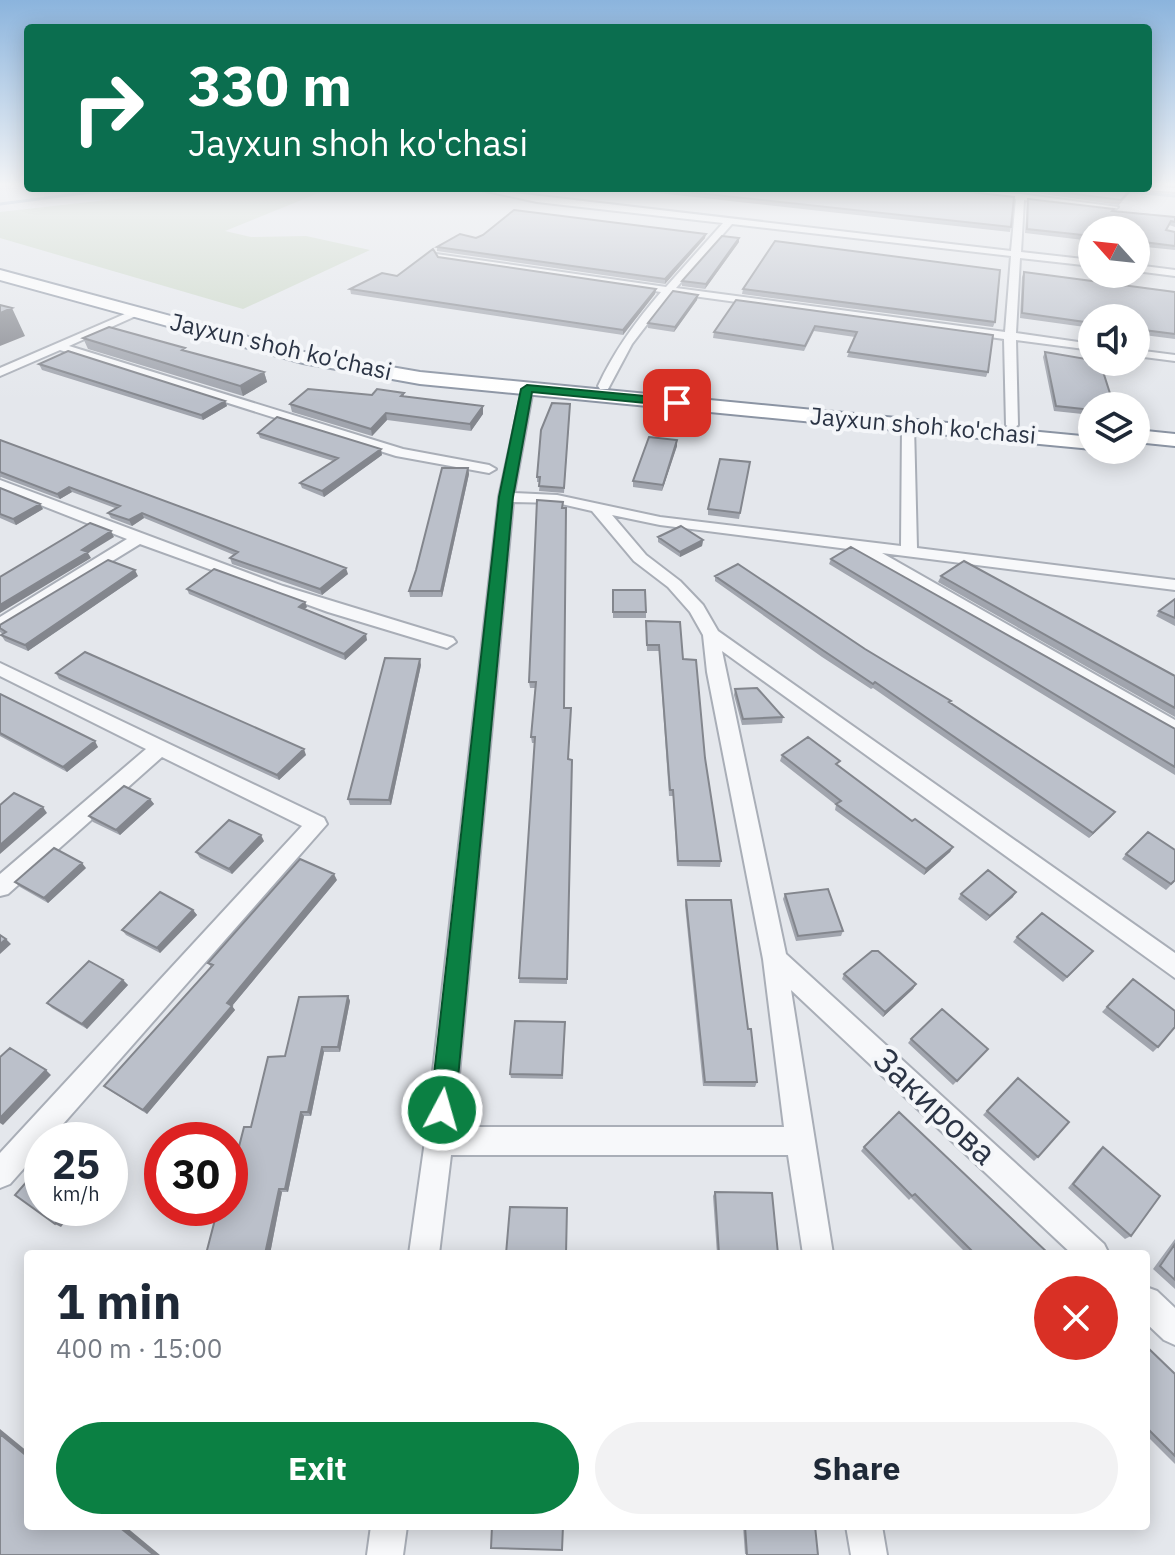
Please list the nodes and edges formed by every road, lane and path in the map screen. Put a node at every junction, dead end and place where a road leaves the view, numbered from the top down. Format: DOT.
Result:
graph roads {
  1 [pos="439,256"];
  2 [pos="699,256"];
  3 [pos="1015,256"];
  4 [pos="1028,256"];
  5 [pos="1078,261"];
  6 [pos="0,265"];
  7 [pos="1150,270"];
  8 [pos="1175,273"];
  9 [pos="0,275"];
  10 [pos="669,290"];
  11 [pos="134,313"];
  12 [pos="1010,336"];
  13 [pos="1078,345"];
  14 [pos="59,346"];
  15 [pos="1150,355"];
  16 [pos="1175,358"];
  17 [pos="0,372"];
  18 [pos="604,386"];
  19 [pos="527,389"];
  20 [pos="908,425"];
  21 [pos="1012,425"];
  22 [pos="1078,431"];
  23 [pos="1150,437"];
  24 [pos="1175,440"];
  25 [pos="1078,442"];
  26 [pos="1150,448"];
  27 [pos="1175,450"];
  28 [pos="489,469"];
  29 [pos="0,484"];
  30 [pos="506,497"];
  31 [pos="596,506"];
  32 [pos="139,538"];
  33 [pos="853,543"];
  34 [pos="909,550"];
  35 [pos="1169,586"];
  36 [pos="0,625"];
  37 [pos="712,635"];
  38 [pos="447,642"];
  39 [pos="0,669"];
  40 [pos="1175,729"];
  41 [pos="159,748"];
  42 [pos="0,887"];
  43 [pos="775,959"];
  44 [pos="1175,967"];
  45 [pos="439,1141"];
  46 [pos="799,1141"];
  47 [pos="0,1174"];
  48 [pos="425,1250"];
  49 [pos="817,1250"];
  50 [pos="1090,1250"];
  51 [pos="1150,1306"];
  52 [pos="1175,1329"];
  53 [pos="388,1530"];
  54 [pos="865,1530"];
  55 [pos="385,1555"];
  56 [pos="869,1555"];
  1 -- 10 [label="street"];
  2 -- 10 [label="street"];
  3 -- 12 [label="street"];
  4 -- 5 [label="street"];
  6 -- 18 [label="highway, Jayxun shoh ko'chasi"];
  7 -- 8 [label="street"];
  9 -- 11 [label="highway, Jayxun shoh ko'chasi"];
  10 -- 12 [label="street"];
  10 -- 18 [label="street"];
  11 -- 14 [label="street"];
  11 -- 19 [label="highway, Jayxun shoh ko'chasi"];
  12 -- 13 [label="street"];
  12 -- 21 [label="street"];
  14 -- 17 [label="street"];
  14 -- 28 [label="street"];
  15 -- 16 [label="street"];
  18 -- 21 [label="highway, Jayxun shoh ko'chasi"];
  19 -- 20 [label="highway, Jayxun shoh ko'chasi"];
  19 -- 30 [label="street"];
  20 -- 25 [label="highway, Jayxun shoh ko'chasi"];
  20 -- 34 [label="street"];
  21 -- 22 [label="highway, Jayxun shoh ko'chasi"];
  23 -- 24 [label="highway"];
  26 -- 27 [label="highway"];
  29 -- 32 [label="street"];
  30 -- 31 [label="street"];
  30 -- 45 [label="street"];
  31 -- 33 [label="street"];
  31 -- 37 [label="street"];
  32 -- 36 [label="street"];
  32 -- 38 [label="street"];
  33 -- 34 [label="street"];
  33 -- 40 [label="street"];
  34 -- 35 [label="street"];
  37 -- 43 [label="street"];
  37 -- 44 [label="street"];
  39 -- 41 [label="street"];
  41 -- 42 [label="street"];
  41 -- 47 [label="street"];
  43 -- 46 [label="street"];
  43 -- 50 [label="street, Закирова"];
  45 -- 46 [label="street"];
  45 -- 48 [label="street"];
  46 -- 49 [label="street"];
  51 -- 52 [label="street"];
  53 -- 55 [label="street"];
  54 -- 56 [label="street"];
}
